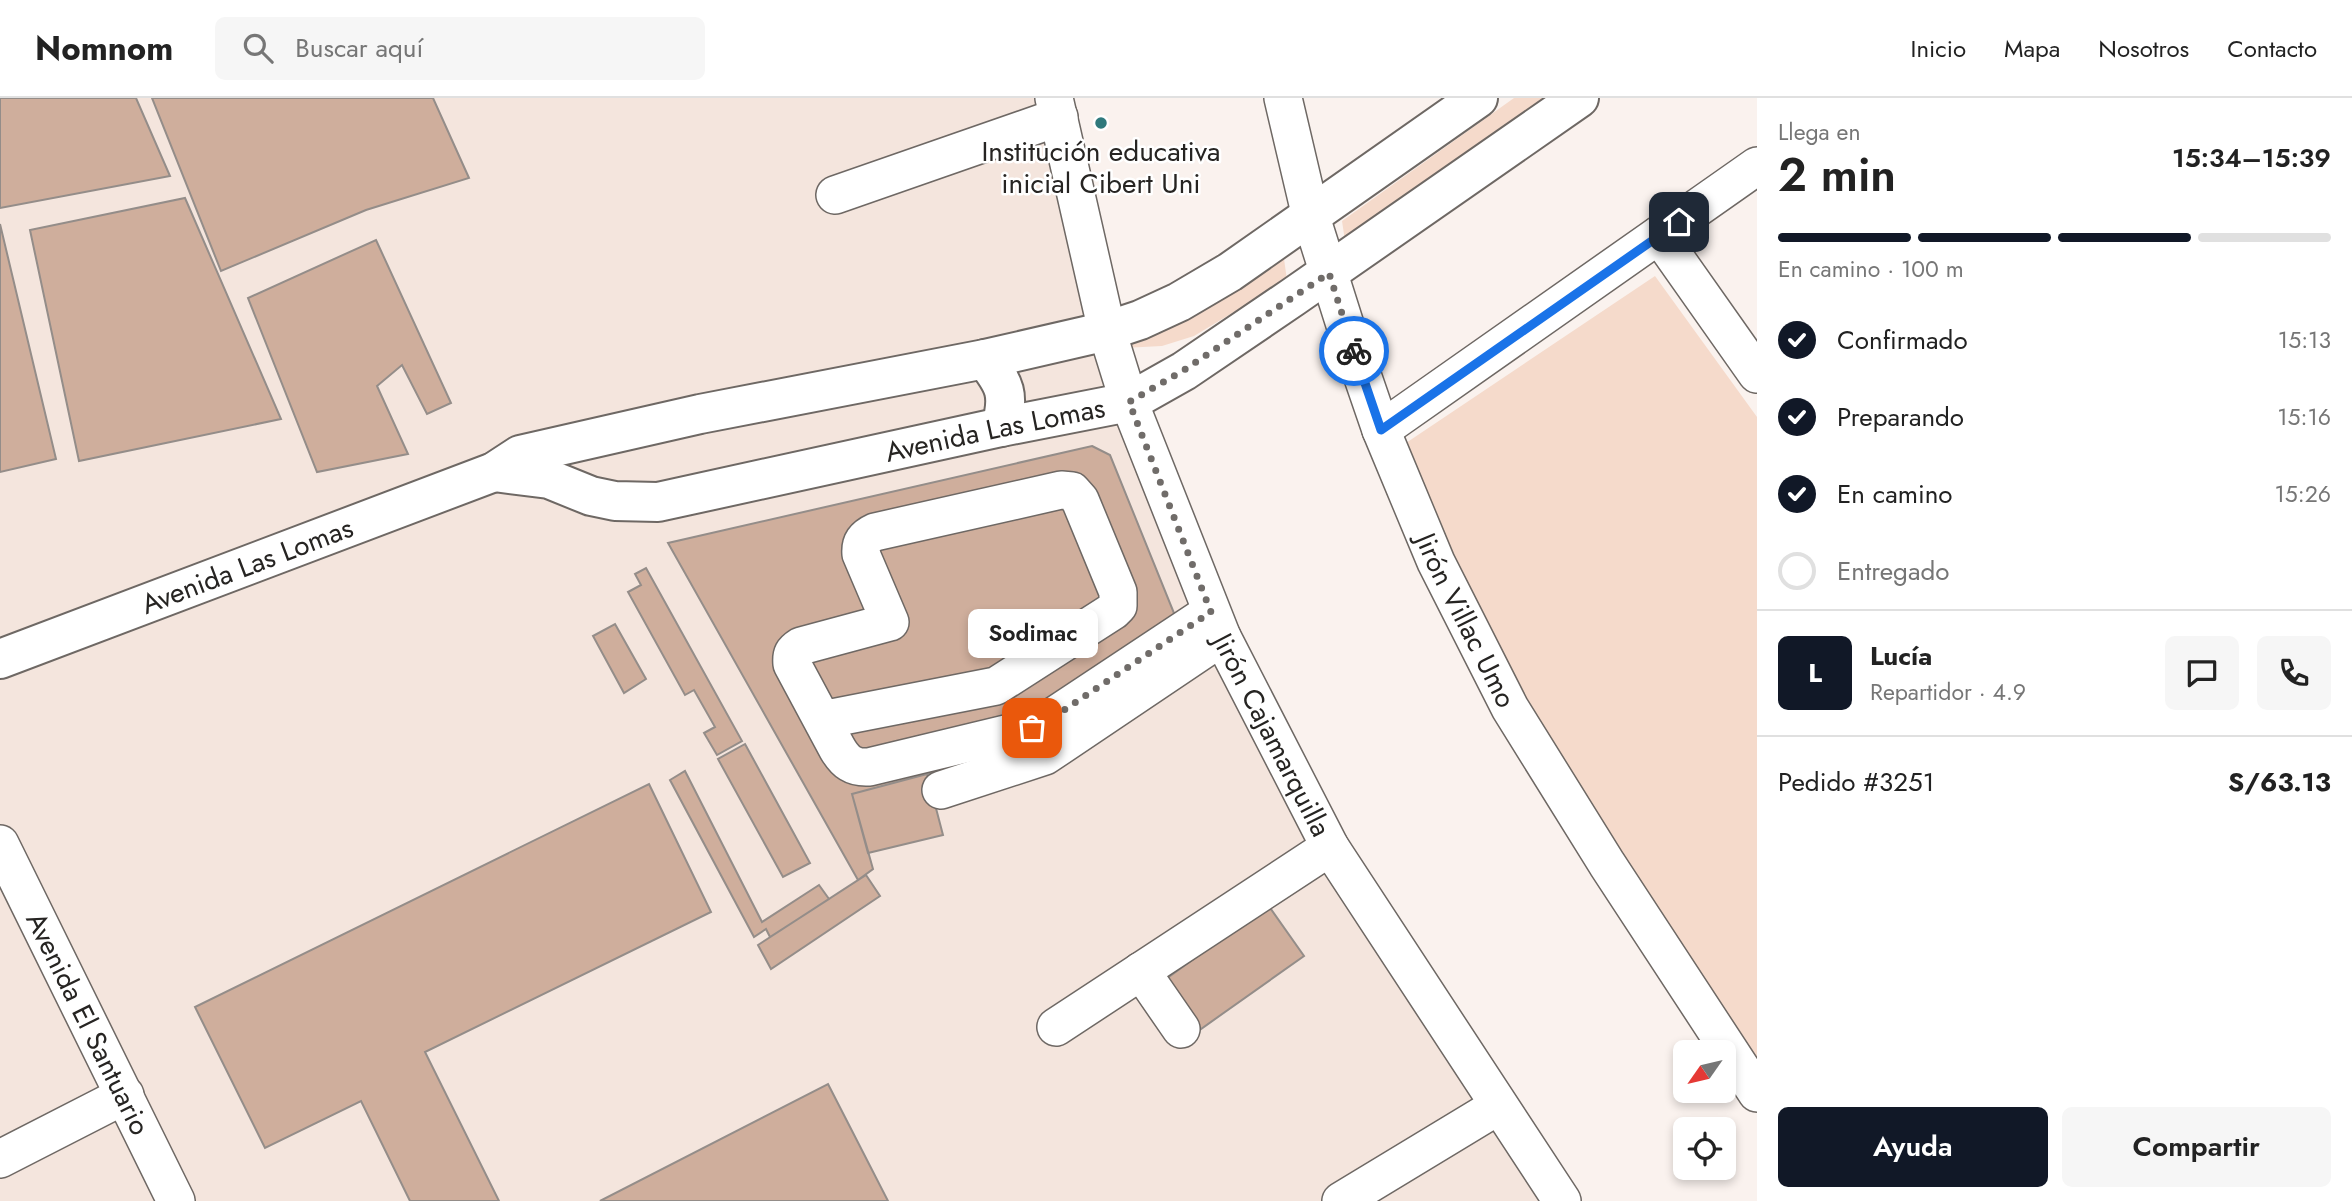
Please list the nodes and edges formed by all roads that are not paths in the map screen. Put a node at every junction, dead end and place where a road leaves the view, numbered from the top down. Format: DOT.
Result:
graph roads {
  1 [pos="1283,98"];
  2 [pos="1478,98"];
  3 [pos="1579,98"];
  4 [pos="1056,107"];
  5 [pos="1757,166"];
  6 [pos="835,195"];
  7 [pos="1311,217"];
  8 [pos="1659,235"];
  9 [pos="1329,273"];
  10 [pos="1107,331"];
  11 [pos="985,359"];
  12 [pos="1757,374"];
  13 [pos="1129,402"];
  14 [pos="1001,427"];
  15 [pos="1381,430"];
  16 [pos="494,472"];
  17 [pos="1217,625"];
  18 [pos="0,659"];
  19 [pos="822,720"];
  20 [pos="941,790"];
  21 [pos="0,844"];
  22 [pos="1330,847"];
  23 [pos="1141,971"];
  24 [pos="1056,1027"];
  25 [pos="1181,1029"];
  26 [pos="1757,1093"];
  27 [pos="125,1095"];
  28 [pos="1498,1106"];
  29 [pos="0,1159"];
  30 [pos="176,1201"];
  31 [pos="1341,1201"];
  32 [pos="1562,1201"];
  1 -- 7 [label="street, Jirón Villac Umo"];
  2 -- 7 [label="main road, Avenida Las Lomas"];
  3 -- 9 [label="main road, Avenida Las Lomas"];
  4 -- 6 [label="street"];
  4 -- 10 [label="street, Jirón Cajamarquilla"];
  5 -- 8 [label="street"];
  7 -- 9 [label="street, Jirón Villac Umo"];
  7 -- 10 [label="main road, Avenida Las Lomas"];
  8 -- 12 [label="street"];
  8 -- 15 [label="street"];
  9 -- 13 [label="main road, Avenida Las Lomas"];
  9 -- 15 [label="street, Jirón Villac Umo"];
  10 -- 11 [label="main road, Avenida Las Lomas"];
  10 -- 13 [label="street, Jirón Cajamarquilla"];
  11 -- 14 [label="main road"];
  11 -- 16 [label="main road, Avenida Las Lomas"];
  13 -- 14 [label="main road, Avenida Las Lomas"];
  13 -- 17 [label="street, Jirón Cajamarquilla"];
  14 -- 16 [label="main road, Avenida Las Lomas"];
  15 -- 26 [label="street, Jirón Villac Umo"];
  16 -- 18 [label="main road, Avenida Las Lomas"];
  17 -- 19 [label="street"];
  17 -- 20 [label="street"];
  17 -- 22 [label="street, Jirón Cajamarquilla"];
  19 -- 19 [label="street"];
  21 -- 27 [label="street, Avenida El Santuario"];
  22 -- 23 [label="street"];
  22 -- 28 [label="street, Jirón Cajamarquilla"];
  23 -- 24 [label="street"];
  23 -- 25 [label="street"];
  27 -- 29 [label="street"];
  27 -- 30 [label="street, Avenida El Santuario"];
  28 -- 31 [label="street"];
  28 -- 32 [label="street, Jirón Cajamarquilla"];
}
